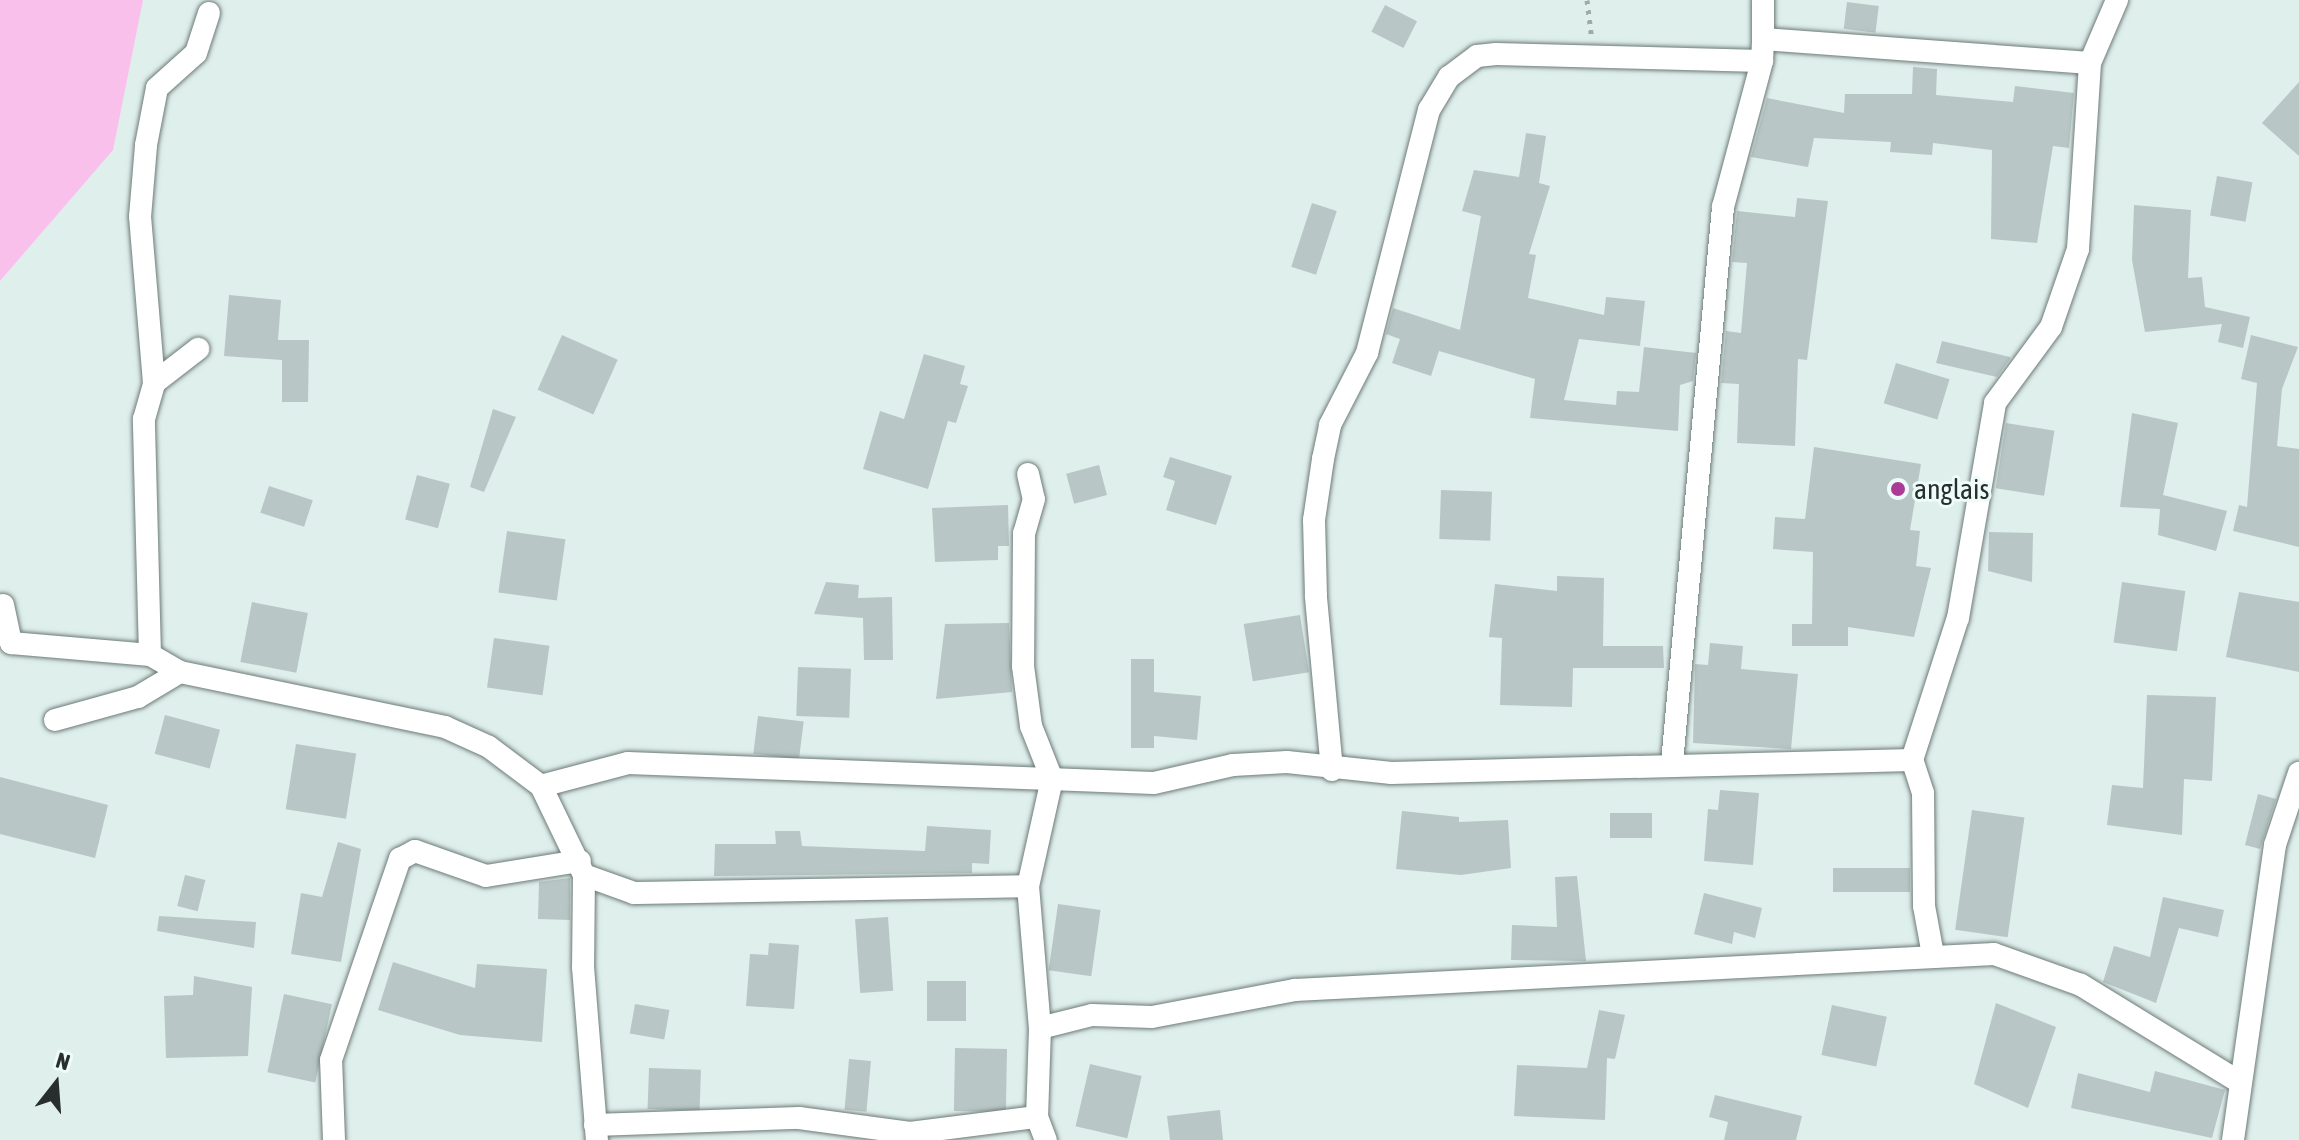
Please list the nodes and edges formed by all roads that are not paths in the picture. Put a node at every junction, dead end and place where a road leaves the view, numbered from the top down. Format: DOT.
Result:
graph roads {
  1 [pos="1763,0"];
  2 [pos="2117,0"];
  3 [pos="209,13"];
  4 [pos="1763,39"];
  5 [pos="1762,61"];
  6 [pos="2090,63"];
  7 [pos="198,349"];
  8 [pos="154,383"];
  9 [pos="1028,474"];
  10 [pos="3,605"];
  11 [pos="150,655"];
  12 [pos="180,672"];
  13 [pos="55,720"];
  14 [pos="1912,760"];
  15 [pos="1672,763"];
  16 [pos="1332,770"];
  17 [pos="2299,773"];
  18 [pos="1052,779"];
  19 [pos="541,786"];
  20 [pos="582,868"];
  21 [pos="1028,886"];
  22 [pos="1933,955"];
  23 [pos="1040,1028"];
  24 [pos="2239,1082"];
  25 [pos="1037,1117"];
  26 [pos="596,1132"];
  27 [pos="853,1133"];
  28 [pos="334,1140"];
  29 [pos="1046,1140"];
  30 [pos="2233,1140"];
  1 -- 4 [label="street"];
  2 -- 6 [label="street"];
  3 -- 8 [label="street"];
  4 -- 5 [label="street"];
  4 -- 6 [label="street"];
  5 -- 15 [label="street"];
  5 -- 16 [label="street"];
  6 -- 14 [label="street"];
  7 -- 8 [label="street"];
  8 -- 11 [label="street"];
  9 -- 18 [label="street"];
  10 -- 11 [label="street"];
  11 -- 12 [label="street"];
  12 -- 13 [label="street"];
  12 -- 19 [label="street"];
  14 -- 15 [label="street"];
  14 -- 22 [label="street"];
  15 -- 16 [label="street"];
  16 -- 18 [label="street"];
  17 -- 24 [label="street"];
  18 -- 19 [label="street"];
  18 -- 21 [label="street"];
  19 -- 20 [label="street"];
  20 -- 21 [label="street"];
  20 -- 26 [label="street"];
  20 -- 28 [label="street"];
  21 -- 23 [label="street"];
  22 -- 23 [label="street"];
  22 -- 24 [label="street"];
  23 -- 25 [label="street"];
  24 -- 30 [label="street"];
  25 -- 27 [label="street"];
  25 -- 29 [label="street"];
  26 -- 27 [label="street"];
}
